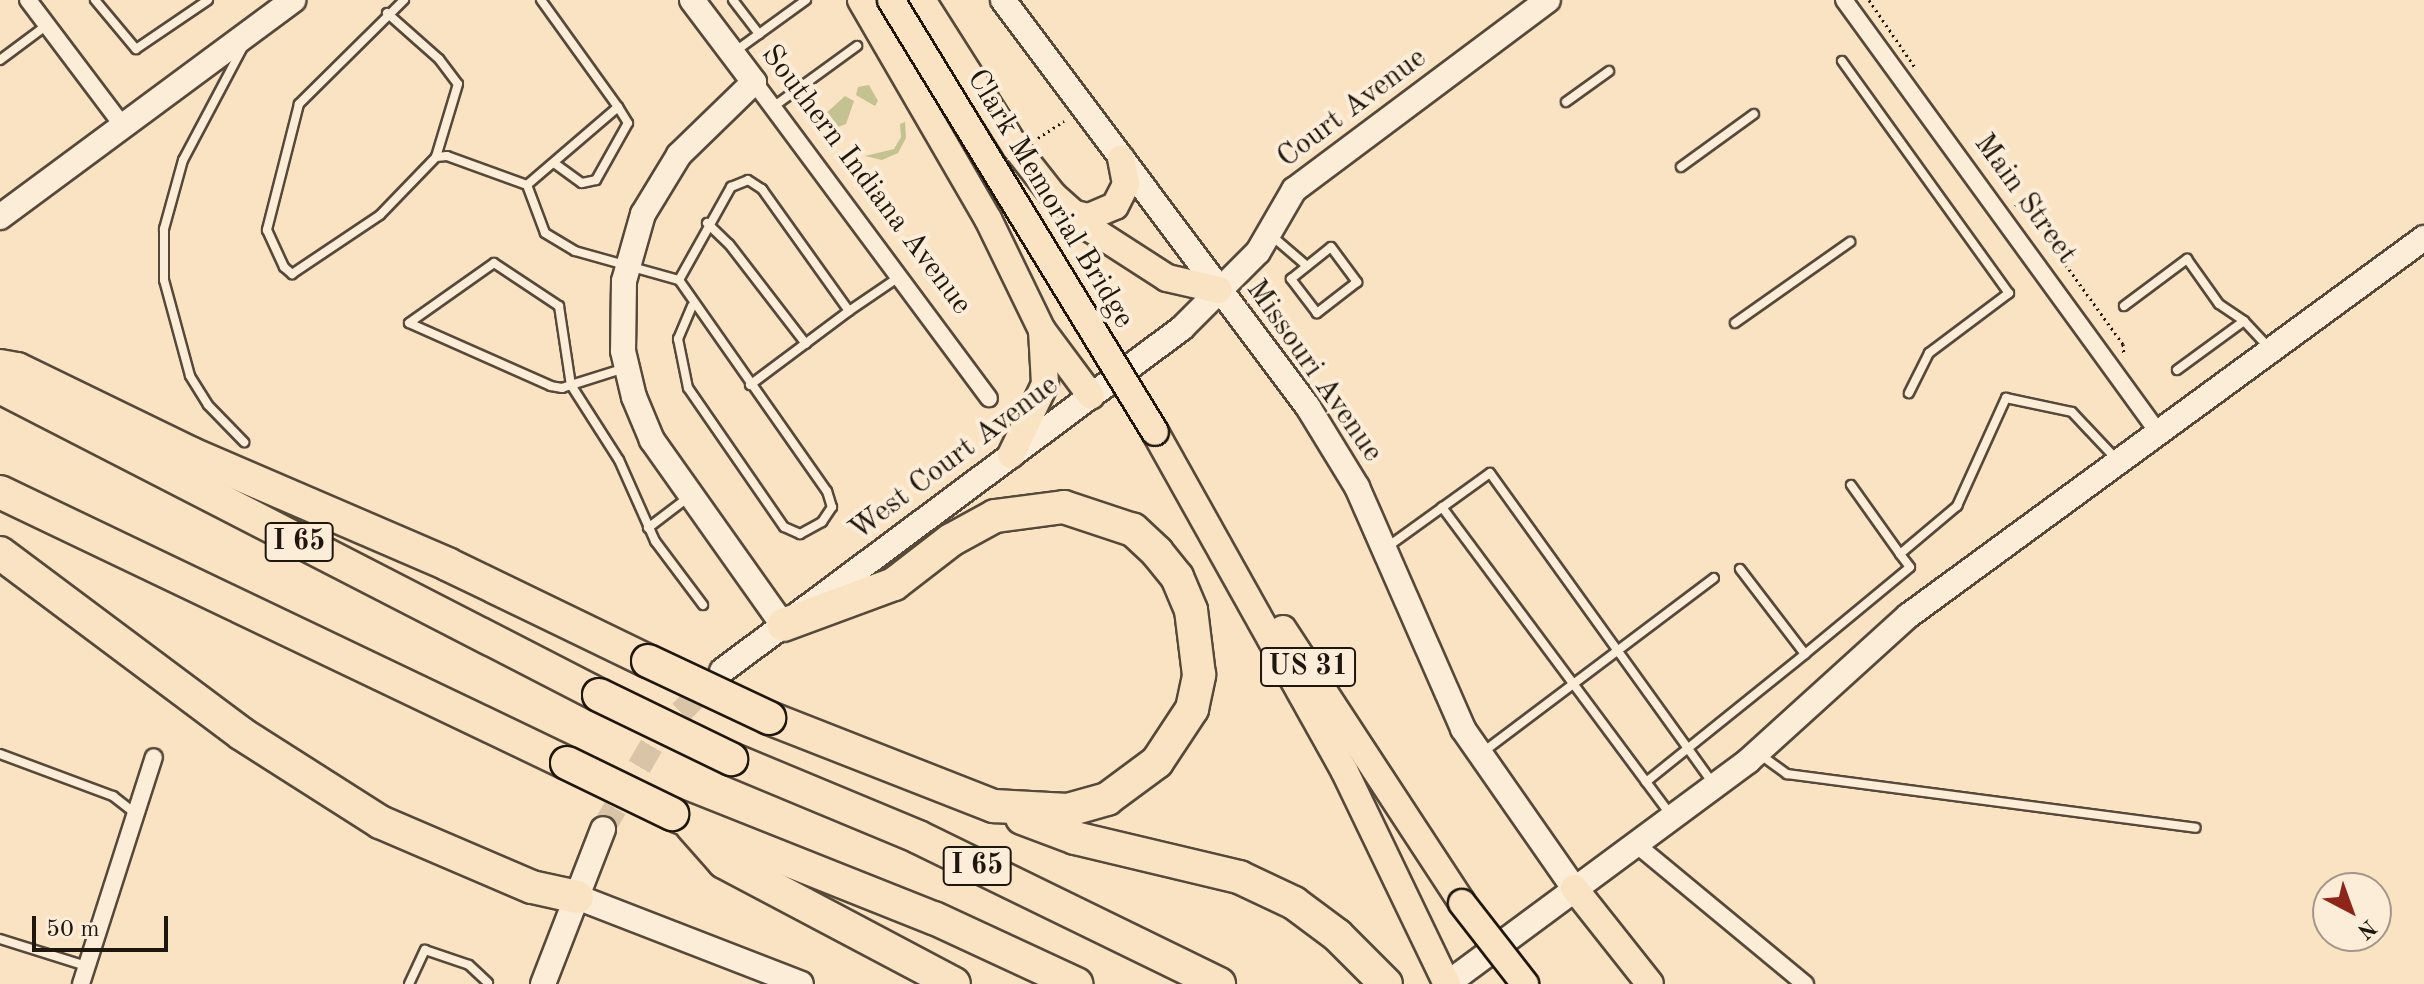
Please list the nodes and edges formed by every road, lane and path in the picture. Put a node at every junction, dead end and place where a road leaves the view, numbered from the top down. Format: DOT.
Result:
graph roads {
  1 [pos="95,0"];
  2 [pos="208,0"];
  3 [pos="293,0"];
  4 [pos="404,0"];
  5 [pos="541,0"];
  6 [pos="692,0"];
  7 [pos="733,0"];
  8 [pos="806,0"];
  9 [pos="861,0"];
  10 [pos="891,0"];
  11 [pos="922,0"];
  12 [pos="1003,0"];
  13 [pos="1548,0"];
  14 [pos="1844,0"];
  15 [pos="1869,0"];
  16 [pos="35,2"];
  17 [pos="387,13"];
  18 [pos="47,25"];
  19 [pos="249,33"];
  20 [pos="759,34"];
  21 [pos="1902,45"];
  22 [pos="857,46"];
  23 [pos="733,54"];
  24 [pos="0,60"];
  25 [pos="1842,61"];
  26 [pos="1609,71"];
  27 [pos="754,82"];
  28 [pos="1566,102"];
  29 [pos="618,107"];
  30 [pos="773,108"];
  31 [pos="1754,114"];
  32 [pos="1064,121"];
  33 [pos="123,126"];
  34 [pos="1028,143"];
  35 [pos="436,157"];
  36 [pos="1121,158"];
  37 [pos="554,163"];
  38 [pos="1681,167"];
  39 [pos="527,185"];
  40 [pos="2008,194"];
  41 [pos="1071,213"];
  42 [pos="0,217"];
  43 [pos="707,223"];
  44 [pos="1269,234"];
  45 [pos="2424,238"];
  46 [pos="1850,242"];
  47 [pos="627,266"];
  48 [pos="1307,266"];
  49 [pos="899,277"];
  50 [pos="679,280"];
  51 [pos="1219,290"];
  52 [pos="692,306"];
  53 [pos="2124,306"];
  54 [pos="849,311"];
  55 [pos="2244,321"];
  56 [pos="1735,323"];
  57 [pos="1042,330"];
  58 [pos="806,344"];
  59 [pos="2272,351"];
  60 [pos="2124,359"];
  61 [pos="0,366"];
  62 [pos="626,368"];
  63 [pos="2177,370"];
  64 [pos="571,385"];
  65 [pos="750,385"];
  66 [pos="0,387"];
  67 [pos="1909,393"];
  68 [pos="1091,396"];
  69 [pos="989,398"];
  70 [pos="1155,432"];
  71 [pos="2158,432"];
  72 [pos="244,442"];
  73 [pos="1011,455"];
  74 [pos="2117,460"];
  75 [pos="1851,485"];
  76 [pos="0,492"];
  77 [pos="691,495"];
  78 [pos="1442,507"];
  79 [pos="648,528"];
  80 [pos="1384,549"];
  81 [pos="0,553"];
  82 [pos="1900,554"];
  83 [pos="1740,569"];
  84 [pos="1714,578"];
  85 [pos="703,605"];
  86 [pos="783,625"];
  87 [pos="1618,650"];
  88 [pos="1805,654"];
  89 [pos="722,671"];
  90 [pos="1573,684"];
  91 [pos="1689,750"];
  92 [pos="1758,752"];
  93 [pos="0,754"];
  94 [pos="1479,755"];
  95 [pos="154,757"];
  96 [pos="1646,782"];
  97 [pos="1715,787"];
  98 [pos="943,788"];
  99 [pos="135,813"];
  100 [pos="678,816"];
  101 [pos="1674,819"];
  102 [pos="2195,828"];
  103 [pos="603,829"];
  104 [pos="1637,845"];
  105 [pos="1574,888"];
  106 [pos="577,897"];
  107 [pos="0,939"];
  108 [pos="87,966"];
  109 [pos="81,984"];
  110 [pos="409,984"];
  111 [pos="488,984"];
  112 [pos="543,984"];
  113 [pos="801,984"];
  114 [pos="954,984"];
  115 [pos="1076,984"];
  116 [pos="1219,984"];
  117 [pos="1386,984"];
  118 [pos="1447,984"];
  119 [pos="1525,984"];
  120 [pos="1650,984"];
  121 [pos="1805,984"];
  1 -- 2 [label="lane"];
  3 -- 19 [label="street"];
  4 -- 17 [label="lane"];
  5 -- 29 [label="lane"];
  6 -- 23 [label="street, Southern Indiana Avenue"];
  7 -- 20 [label="lane"];
  8 -- 20 [label="lane"];
  9 -- 57 [label="main road"];
  10 -- 70 [label="main road, Clark Memorial Bridge / US 31, bridge"];
  11 -- 34 [label="main road"];
  12 -- 36 [label="street, Missouri Avenue"];
  13 -- 44 [label="street, Court Avenue"];
  14 -- 71 [label="street, Main Street"];
  15 -- 21 [label="path"];
  16 -- 18 [label="street"];
  17 -- 35 [label="lane"];
  17 -- 35 [label="lane"];
  18 -- 24 [label="lane"];
  18 -- 33 [label="street"];
  19 -- 33 [label="street"];
  19 -- 72 [label="lane"];
  20 -- 23 [label="lane"];
  22 -- 30 [label="lane"];
  23 -- 27 [label="street, Southern Indiana Avenue"];
  25 -- 67 [label="lane"];
  26 -- 28 [label="lane"];
  27 -- 30 [label="street, Southern Indiana Avenue"];
  27 -- 47 [label="street"];
  29 -- 37 [label="lane"];
  29 -- 37 [label="lane"];
  30 -- 49 [label="street, Southern Indiana Avenue"];
  31 -- 38 [label="lane"];
  32 -- 34 [label="path"];
  33 -- 42 [label="street"];
  34 -- 41 [label="main road"];
  35 -- 39 [label="lane"];
  36 -- 41 [label="main road"];
  36 -- 51 [label="street, Missouri Avenue"];
  37 -- 39 [label="lane"];
  39 -- 47 [label="lane"];
  40 -- 60 [label="path"];
  41 -- 51 [label="main road"];
  43 -- 50 [label="lane"];
  43 -- 54 [label="lane"];
  43 -- 58 [label="lane"];
  44 -- 48 [label="lane"];
  44 -- 51 [label="street, Court Avenue"];
  45 -- 59 [label="street"];
  46 -- 56 [label="lane"];
  47 -- 50 [label="lane"];
  47 -- 62 [label="street"];
  48 -- 48 [label="lane"];
  49 -- 54 [label="lane"];
  49 -- 69 [label="street, Southern Indiana Avenue"];
  50 -- 52 [label="lane"];
  51 -- 68 [label="street, West Court Avenue"];
  51 -- 80 [label="street, Missouri Avenue"];
  52 -- 65 [label="lane"];
  52 -- 65 [label="lane"];
  53 -- 55 [label="lane"];
  54 -- 58 [label="lane"];
  55 -- 59 [label="lane"];
  55 -- 63 [label="lane"];
  57 -- 68 [label="main road"];
  57 -- 73 [label="main road"];
  58 -- 65 [label="lane"];
  59 -- 71 [label="street"];
  61 -- 98 [label="highway, bridge"];
  62 -- 64 [label="lane"];
  62 -- 77 [label="street"];
  64 -- 64 [label="lane"];
  64 -- 79 [label="lane"];
  66 -- 116 [label="highway, I 65, bridge"];
  68 -- 73 [label="street, West Court Avenue"];
  70 -- 118 [label="main road, US 31"];
  70 -- 119 [label="main road, US 31, bridge"];
  71 -- 74 [label="street"];
  73 -- 86 [label="street, West Court Avenue"];
  74 -- 82 [label="lane"];
  74 -- 92 [label="street"];
  75 -- 82 [label="lane"];
  76 -- 100 [label="highway, I 65, bridge"];
  77 -- 79 [label="lane"];
  77 -- 86 [label="street"];
  78 -- 80 [label="lane"];
  78 -- 87 [label="lane"];
  78 -- 90 [label="lane"];
  79 -- 85 [label="lane"];
  80 -- 94 [label="street, Missouri Avenue"];
  81 -- 106 [label="highway"];
  82 -- 88 [label="lane"];
  83 -- 88 [label="lane"];
  84 -- 87 [label="lane"];
  86 -- 89 [label="street, West Court Avenue"];
  86 -- 98 [label="highway"];
  87 -- 90 [label="lane"];
  87 -- 91 [label="lane"];
  88 -- 91 [label="lane"];
  90 -- 94 [label="lane"];
  90 -- 96 [label="lane"];
  91 -- 96 [label="lane"];
  91 -- 97 [label="lane"];
  92 -- 97 [label="street"];
  92 -- 102 [label="lane"];
  93 -- 99 [label="lane"];
  94 -- 105 [label="street, Missouri Avenue"];
  95 -- 99 [label="street"];
  96 -- 101 [label="lane"];
  97 -- 101 [label="street"];
  98 -- 117 [label="highway"];
  99 -- 108 [label="street"];
  100 -- 114 [label="highway"];
  100 -- 115 [label="highway, I 65"];
  101 -- 104 [label="street"];
  103 -- 106 [label="street"];
  104 -- 105 [label="street"];
  104 -- 121 [label="street"];
  105 -- 118 [label="street"];
  105 -- 120 [label="main road"];
  106 -- 112 [label="street"];
  106 -- 113 [label="street"];
  107 -- 108 [label="lane"];
  108 -- 109 [label="street"];
  110 -- 111 [label="lane"];
}
